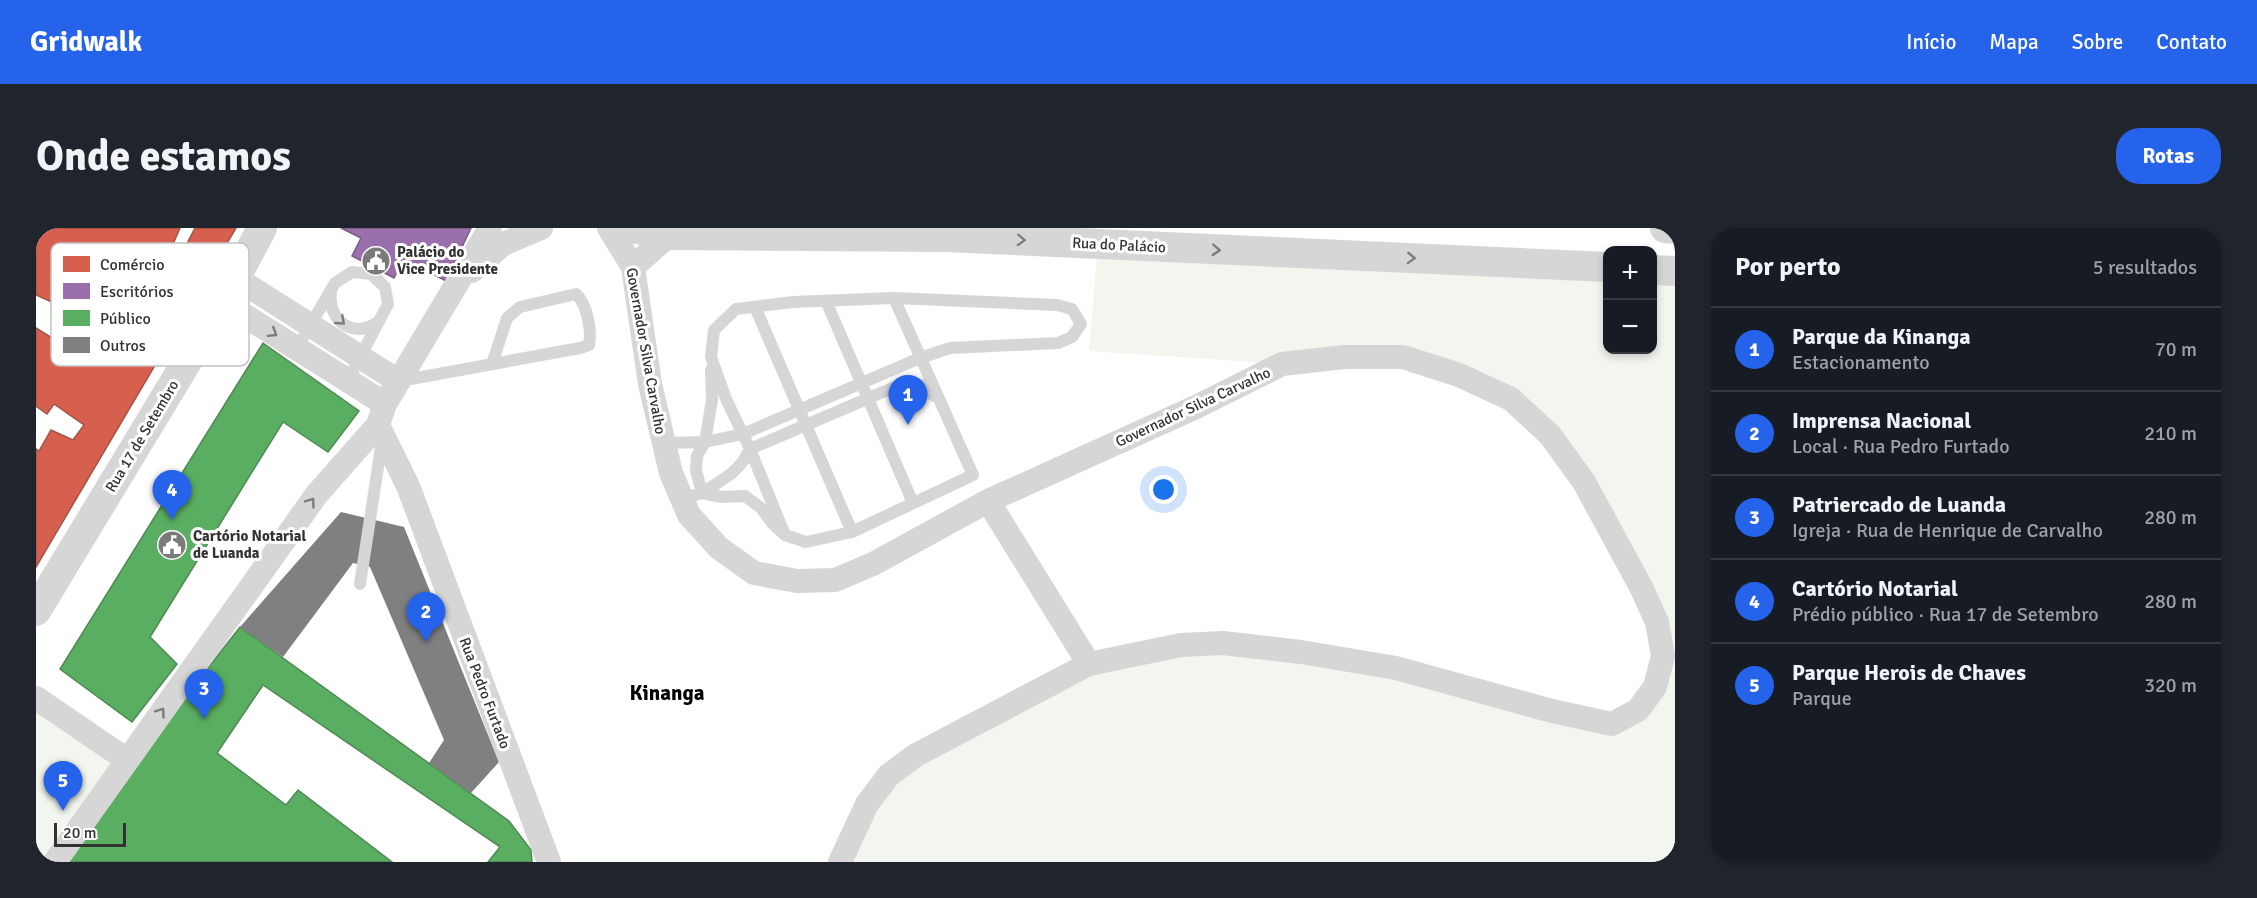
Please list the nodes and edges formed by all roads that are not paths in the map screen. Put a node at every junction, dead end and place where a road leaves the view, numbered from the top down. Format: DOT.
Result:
graph roads {
  1 [pos="262,228"];
  2 [pos="490,228"];
  3 [pos="541,228"];
  4 [pos="609,228"];
  5 [pos="631,228"];
  6 [pos="1665,228"];
  7 [pos="1675,229"];
  8 [pos="877,232"];
  9 [pos="669,235"];
  10 [pos="249,253"];
  11 [pos="633,267"];
  12 [pos="1603,267"];
  13 [pos="1657,270"];
  14 [pos="1675,271"];
  15 [pos="335,283"];
  16 [pos="457,284"];
  17 [pos="894,298"];
  18 [pos="249,299"];
  19 [pos="826,300"];
  20 [pos="249,306"];
  21 [pos="755,307"];
  22 [pos="385,314"];
  23 [pos="309,326"];
  24 [pos="297,348"];
  25 [pos="359,357"];
  26 [pos="711,357"];
  27 [pos="920,358"];
  28 [pos="492,364"];
  29 [pos="184,366"];
  30 [pos="348,380"];
  31 [pos="398,381"];
  32 [pos="862,384"];
  33 [pos="868,398"];
  34 [pos="940,400"];
  35 [pos="799,411"];
  36 [pos="382,421"];
  37 [pos="805,425"];
  38 [pos="743,434"];
  39 [pos="705,442"];
  40 [pos="663,443"];
  41 [pos="750,449"];
  42 [pos="692,496"];
  43 [pos="988,501"];
  44 [pos="913,503"];
  45 [pos="852,532"];
  46 [pos="785,535"];
  47 [pos="360,584"];
  48 [pos="36,611"];
  49 [pos="1089,664"];
  50 [pos="36,698"];
  51 [pos="127,760"];
  52 [pos="55,862"];
  53 [pos="549,862"];
  54 [pos="840,862"];
  1 -- 10 [label="street, Rua 17 de Setembro"];
  2 -- 16 [label="street"];
  3 -- 16 [label="street"];
  4 -- 11 [label="street, Governador Silva Carvalho"];
  5 -- 9 [label="street, Rua do Palácio"];
  6 -- 7 [label="street"];
  8 -- 9 [label="street, Rua do Palácio"];
  8 -- 12 [label="street, Rua do Palácio, one-way"];
  9 -- 11 [label="street"];
  11 -- 40 [label="street, Governador Silva Carvalho"];
  13 -- 14 [label="street"];
  15 -- 22 [label="lane"];
  15 -- 22 [label="lane, one-way"];
  15 -- 23 [label="lane"];
  16 -- 31 [label="street"];
  17 -- 19 [label="lane"];
  17 -- 27 [label="lane"];
  17 -- 27 [label="lane"];
  18 -- 23 [label="street"];
  19 -- 21 [label="lane"];
  19 -- 32 [label="lane"];
  20 -- 24 [label="street, one-way"];
  21 -- 26 [label="lane"];
  21 -- 35 [label="lane"];
  22 -- 25 [label="lane"];
  23 -- 24 [label="lane"];
  23 -- 25 [label="street"];
  24 -- 30 [label="street"];
  25 -- 30 [label="lane"];
  25 -- 31 [label="street"];
  26 -- 38 [label="lane"];
  26 -- 39 [label="lane"];
  27 -- 32 [label="lane"];
  27 -- 34 [label="lane"];
  28 -- 28 [label="lane"];
  28 -- 31 [label="lane"];
  29 -- 48 [label="street, Rua 17 de Setembro"];
  30 -- 36 [label="street"];
  31 -- 36 [label="street"];
  32 -- 33 [label="lane"];
  32 -- 35 [label="lane"];
  33 -- 34 [label="lane"];
  33 -- 37 [label="lane"];
  33 -- 44 [label="lane"];
  34 -- 44 [label="lane"];
  35 -- 37 [label="lane"];
  35 -- 38 [label="lane"];
  36 -- 47 [label="lane"];
  51 -- 36 [label="street, one-way"];
  36 -- 53 [label="street, Rua Pedro Furtado"];
  37 -- 41 [label="lane"];
  37 -- 45 [label="lane"];
  38 -- 39 [label="lane"];
  38 -- 41 [label="lane"];
  39 -- 40 [label="lane"];
  39 -- 42 [label="lane"];
  40 -- 42 [label="street, Governador Silva Carvalho"];
  41 -- 42 [label="lane"];
  41 -- 46 [label="lane"];
  42 -- 43 [label="street, Governador Silva Carvalho"];
  42 -- 46 [label="lane"];
  43 -- 49 [label="street"];
  43 -- 49 [label="street, Governador Silva Carvalho"];
  44 -- 45 [label="lane"];
  45 -- 46 [label="lane"];
  49 -- 54 [label="street, Governador Silva Carvalho"];
  50 -- 51 [label="street"];
  51 -- 52 [label="street"];
}
